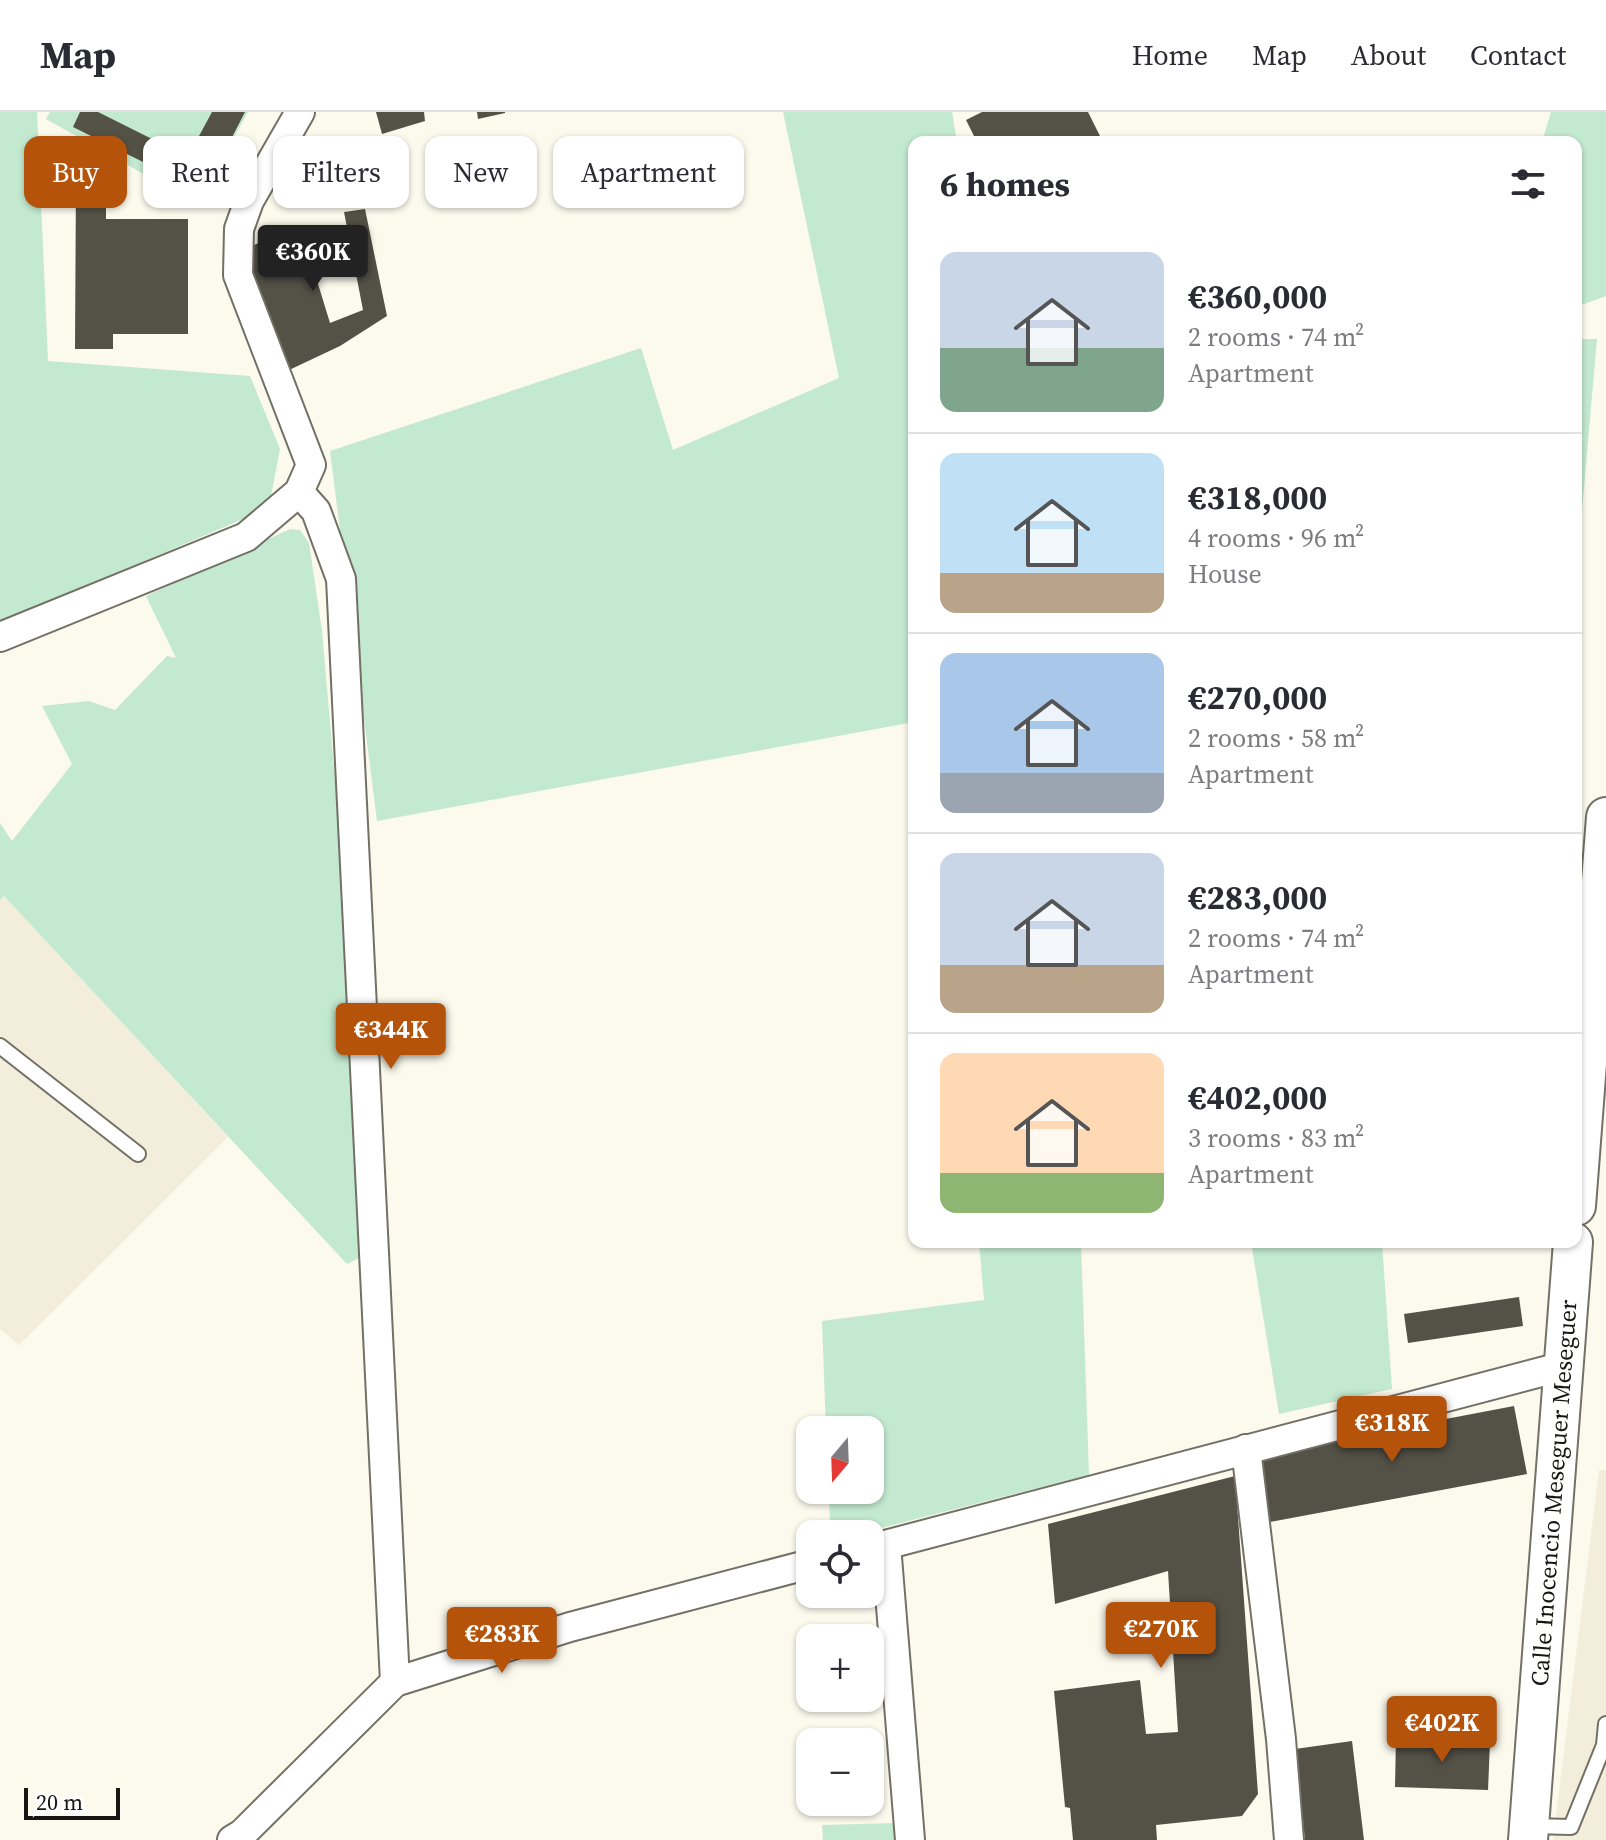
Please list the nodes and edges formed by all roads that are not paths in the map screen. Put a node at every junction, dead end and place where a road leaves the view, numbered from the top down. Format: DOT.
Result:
graph roads {
  1 [pos="300,112"];
  2 [pos="299,492"];
  3 [pos="0,637"];
  4 [pos="1606,817"];
  5 [pos="1605,859"];
  6 [pos="0,1046"];
  7 [pos="1582,1134"];
  8 [pos="138,1154"];
  9 [pos="1573,1248"];
  10 [pos="1564,1366"];
  11 [pos="1246,1449"];
  12 [pos="884,1545"];
  13 [pos="796,1568"];
  14 [pos="884,1602"];
  15 [pos="395,1682"];
  16 [pos="1606,1724"];
  17 [pos="1605,1745"];
  18 [pos="1529,1833"];
  19 [pos="232,1840"];
  20 [pos="910,1840"];
  21 [pos="1289,1840"];
  1 -- 2 [label="street"];
  2 -- 3 [label="street"];
  2 -- 15 [label="street"];
  4 -- 5 [label="street"];
  5 -- 7 [label="street"];
  6 -- 8 [label="lane"];
  9 -- 10 [label="street, Calle Inocencio Meseguer Meseguer"];
  10 -- 11 [label="street"];
  10 -- 18 [label="street, Calle Inocencio Meseguer Meseguer"];
  11 -- 12 [label="street"];
  11 -- 21 [label="street"];
  13 -- 15 [label="street"];
  14 -- 20 [label="street"];
  15 -- 19 [label="street"];
  16 -- 17 [label="lane"];
  17 -- 18 [label="lane"];
}
